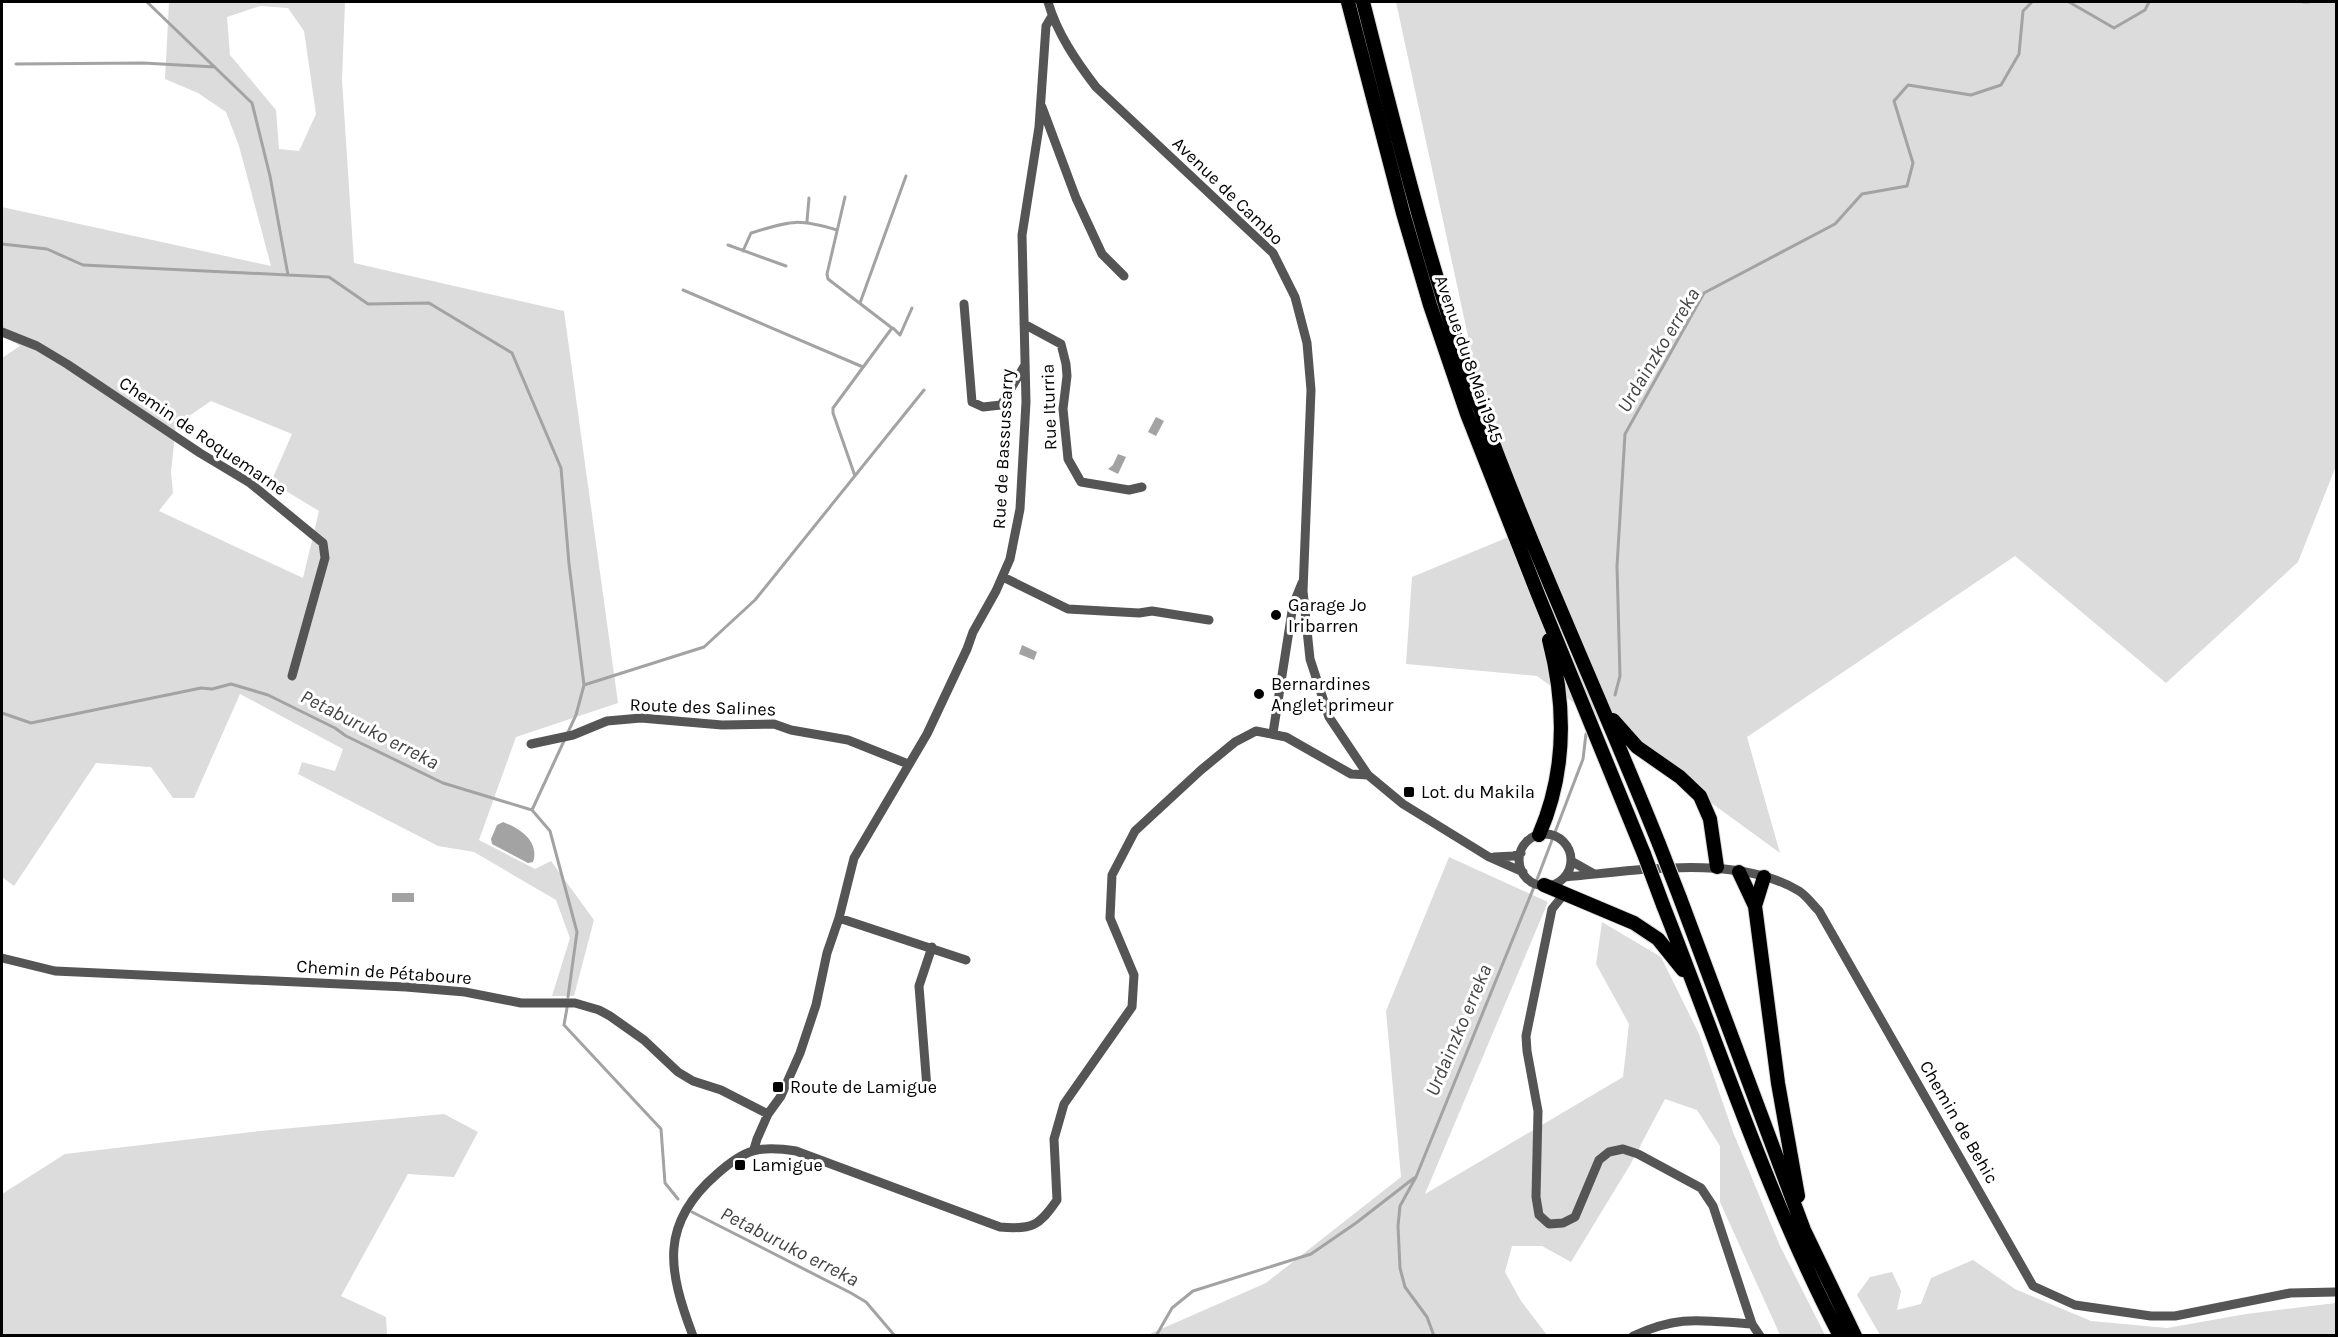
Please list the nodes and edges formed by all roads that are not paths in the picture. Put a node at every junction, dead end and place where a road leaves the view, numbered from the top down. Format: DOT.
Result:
graph roads {
  1 [pos="1048,2"];
  2 [pos="1348,2"];
  3 [pos="1363,2"];
  4 [pos="1052,16"];
  5 [pos="1041,105"];
  6 [pos="1124,276"];
  7 [pos="964,304"];
  8 [pos="1024,324"];
  9 [pos="2,332"];
  10 [pos="1025,365"];
  11 [pos="1142,487"];
  12 [pos="1003,577"];
  13 [pos="1303,580"];
  14 [pos="1539,597"];
  15 [pos="1209,620"];
  16 [pos="292,676"];
  17 [pos="1606,711"];
  18 [pos="1273,733"];
  19 [pos="531,744"];
  20 [pos="908,764"];
  21 [pos="1368,775"];
  22 [pos="1544,835"];
  23 [pos="1521,853"];
  24 [pos="1489,857"];
  25 [pos="1571,861"];
  26 [pos="1717,867"];
  27 [pos="1523,872"];
  28 [pos="1739,872"];
  29 [pos="1594,874"];
  30 [pos="1565,877"];
  31 [pos="1764,877"];
  32 [pos="1538,884"];
  33 [pos="1565,893"];
  34 [pos="1755,906"];
  35 [pos="839,918"];
  36 [pos="932,947"];
  37 [pos="2,958"];
  38 [pos="966,960"];
  39 [pos="1696,988"];
  40 [pos="927,1088"];
  41 [pos="768,1114"];
  42 [pos="754,1149"];
  43 [pos="1804,1230"];
  44 [pos="2337,1292"];
  45 [pos="1752,1323"];
  46 [pos="693,1335"];
  47 [pos="1633,1335"];
  48 [pos="1760,1335"];
  49 [pos="1840,1335"];
  50 [pos="1855,1335"];
  1 -- 4 [label="street, Avenue de Cambo"];
  2 -- 14 [label="highway, Avenue du 8 Mai 1945"];
  3 -- 17 [label="highway, Avenue du 8 Mai 1945"];
  4 -- 5 [label="street, Rue de Bassussarry"];
  4 -- 13 [label="street, Avenue de Cambo"];
  5 -- 6 [label="street"];
  5 -- 8 [label="street, Rue de Bassussarry"];
  7 -- 10 [label="street"];
  8 -- 10 [label="street, Rue de Bassussarry"];
  8 -- 11 [label="street, Rue Iturria"];
  9 -- 16 [label="street, Chemin de Roquemarne"];
  10 -- 12 [label="street, Rue de Bassussarry"];
  12 -- 15 [label="street"];
  12 -- 20 [label="street, Rue de Bassussarry"];
  13 -- 18 [label="street, Avenue de Cambo"];
  13 -- 21 [label="street, Avenue de Cambo"];
  14 -- 22 [label="highway"];
  14 -- 39 [label="highway, Avenue du 8 Mai 1945, bridge"];
  17 -- 26 [label="highway"];
  17 -- 43 [label="highway, bridge"];
  18 -- 21 [label="street"];
  18 -- 42 [label="street"];
  19 -- 20 [label="street, Route des Salines"];
  20 -- 35 [label="street, Rue de Bassussarry"];
  21 -- 24 [label="street, Avenue de Cambo"];
  22 -- 23 [label="street"];
  22 -- 25 [label="street"];
  23 -- 24 [label="street"];
  23 -- 27 [label="street"];
  24 -- 27 [label="street, Avenue de Cambo"];
  25 -- 29 [label="street"];
  25 -- 30 [label="street"];
  26 -- 28 [label="street, Chemin de Behic"];
  26 -- 29 [label="street, Chemin de Behic"];
  27 -- 32 [label="street"];
  28 -- 31 [label="street, Chemin de Behic"];
  28 -- 34 [label="highway"];
  29 -- 30 [label="street, Chemin de Behic"];
  30 -- 32 [label="street"];
  31 -- 34 [label="highway"];
  31 -- 44 [label="street, Chemin de Behic"];
  32 -- 33 [label="highway"];
  33 -- 39 [label="highway"];
  33 -- 45 [label="street"];
  34 -- 43 [label="highway"];
  35 -- 36 [label="street"];
  35 -- 41 [label="street"];
  36 -- 38 [label="street"];
  36 -- 40 [label="street"];
  37 -- 41 [label="street, Chemin de Pétaboure"];
  39 -- 49 [label="highway"];
  41 -- 42 [label="street"];
  42 -- 46 [label="street"];
  43 -- 50 [label="highway"];
  45 -- 47 [label="street"];
  45 -- 48 [label="street"];
}
